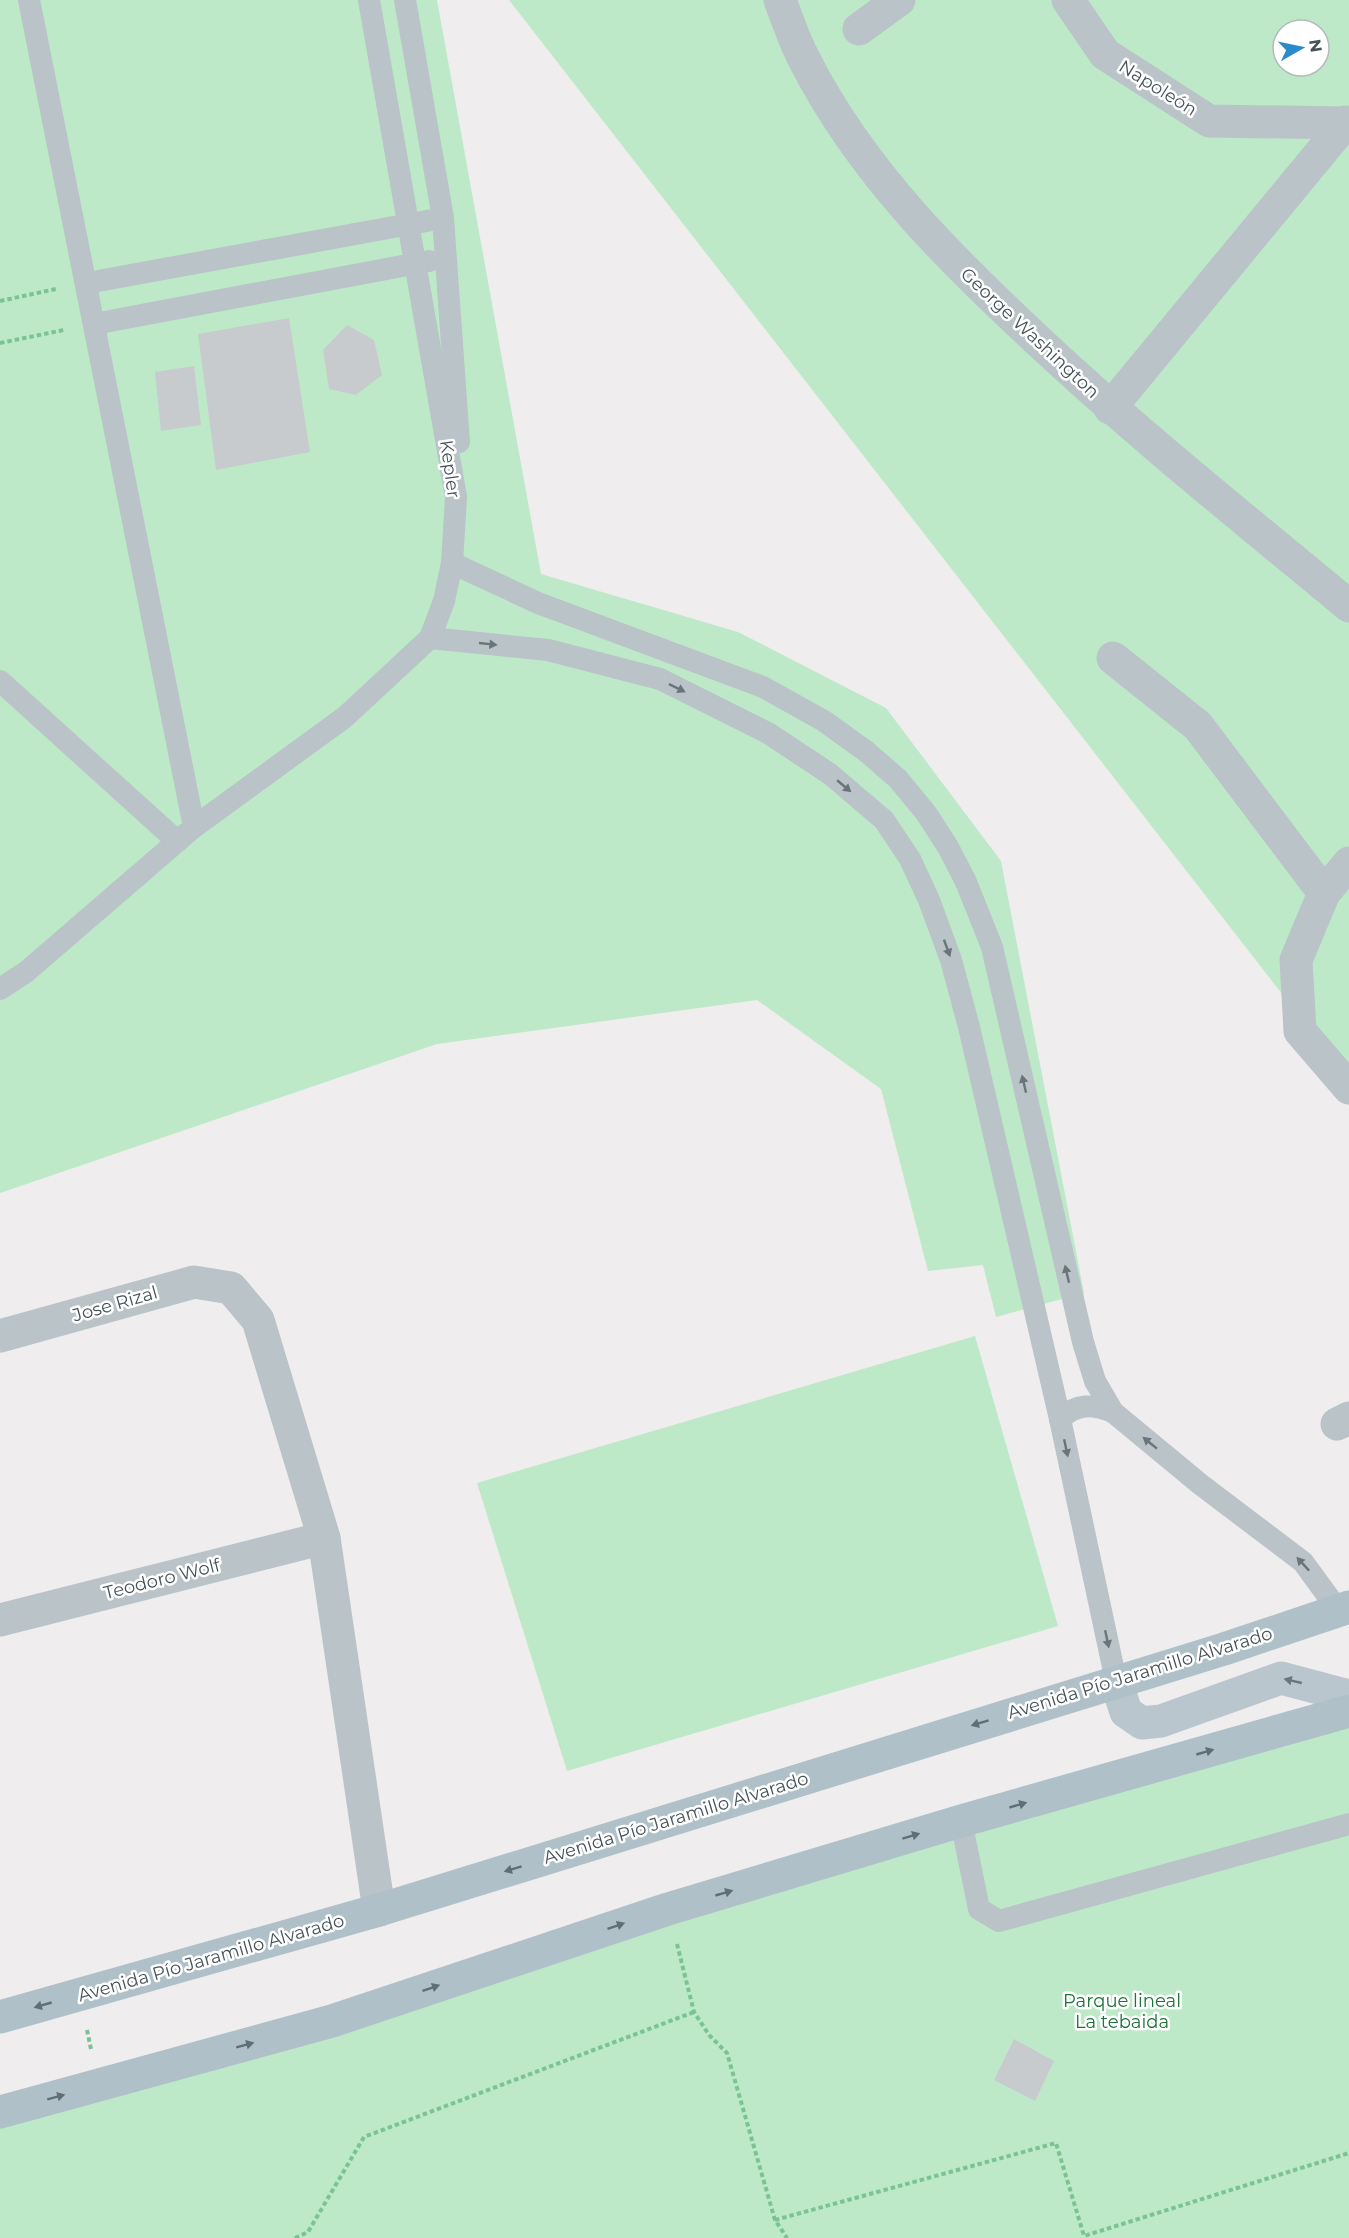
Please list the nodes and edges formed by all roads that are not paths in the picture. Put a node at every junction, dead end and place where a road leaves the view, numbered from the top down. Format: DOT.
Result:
graph roads {
  1 [pos="29,0"];
  2 [pos="369,0"];
  3 [pos="405,0"];
  4 [pos="780,0"];
  5 [pos="899,0"];
  6 [pos="1068,0"];
  7 [pos="859,29"];
  8 [pos="1347,123"];
  9 [pos="443,218"];
  10 [pos="409,224"];
  11 [pos="445,258"];
  12 [pos="416,263"];
  13 [pos="87,284"];
  14 [pos="94,324"];
  15 [pos="1110,408"];
  16 [pos="456,497"];
  17 [pos="452,563"];
  18 [pos="1349,606"];
  19 [pos="430,638"];
  20 [pos="1113,658"];
  21 [pos="0,681"];
  22 [pos="186,834"];
  23 [pos="1349,863"];
  24 [pos="1324,893"];
  25 [pos="0,989"];
  26 [pos="1349,1088"];
  27 [pos="0,1336"];
  28 [pos="1113,1412"];
  29 [pos="1060,1419"];
  30 [pos="324,1539"];
  31 [pos="1343,1609"];
  32 [pos="0,1620"];
  33 [pos="1116,1681"];
  34 [pos="1349,1696"];
  35 [pos="1349,1711"];
  36 [pos="961,1821"];
  37 [pos="1349,1824"];
  38 [pos="380,1910"];
  39 [pos="0,2017"];
  40 [pos="0,2112"];
  1 -- 13 [label="lane"];
  2 -- 10 [label="lane, Kepler"];
  3 -- 9 [label="lane"];
  4 -- 15 [label="street, George Washington"];
  5 -- 7 [label="street"];
  6 -- 8 [label="street, Napoleón"];
  8 -- 15 [label="street"];
  9 -- 10 [label="lane"];
  9 -- 11 [label="lane"];
  10 -- 12 [label="lane, Kepler"];
  10 -- 13 [label="lane"];
  11 -- 12 [label="lane"];
  11 -- 16 [label="lane"];
  12 -- 14 [label="lane"];
  12 -- 16 [label="lane, Kepler"];
  13 -- 14 [label="lane"];
  14 -- 22 [label="lane"];
  15 -- 18 [label="street, George Washington"];
  16 -- 17 [label="lane, Kepler"];
  17 -- 19 [label="lane, Kepler"];
  28 -- 17 [label="lane, one-way"];
  19 -- 22 [label="lane, Kepler"];
  19 -- 29 [label="lane, one-way"];
  20 -- 24 [label="street"];
  21 -- 22 [label="lane"];
  22 -- 25 [label="lane, Kepler"];
  23 -- 24 [label="street"];
  24 -- 26 [label="street"];
  27 -- 30 [label="street, Jose Rizal"];
  28 -- 29 [label="lane"];
  31 -- 28 [label="lane, one-way"];
  29 -- 33 [label="lane, one-way"];
  30 -- 32 [label="street, Teodoro Wolf"];
  30 -- 38 [label="street"];
  31 -- 33 [label="main road, Avenida Pío Jaramillo Alvarado"];
  34 -- 33 [label="main road, one-way"];
  33 -- 38 [label="main road, Avenida Pío Jaramillo Alvarado, one-way"];
  36 -- 35 [label="main road, one-way"];
  36 -- 37 [label="lane"];
  40 -- 36 [label="main road, one-way"];
  38 -- 39 [label="main road, Avenida Pío Jaramillo Alvarado, one-way"];
}
